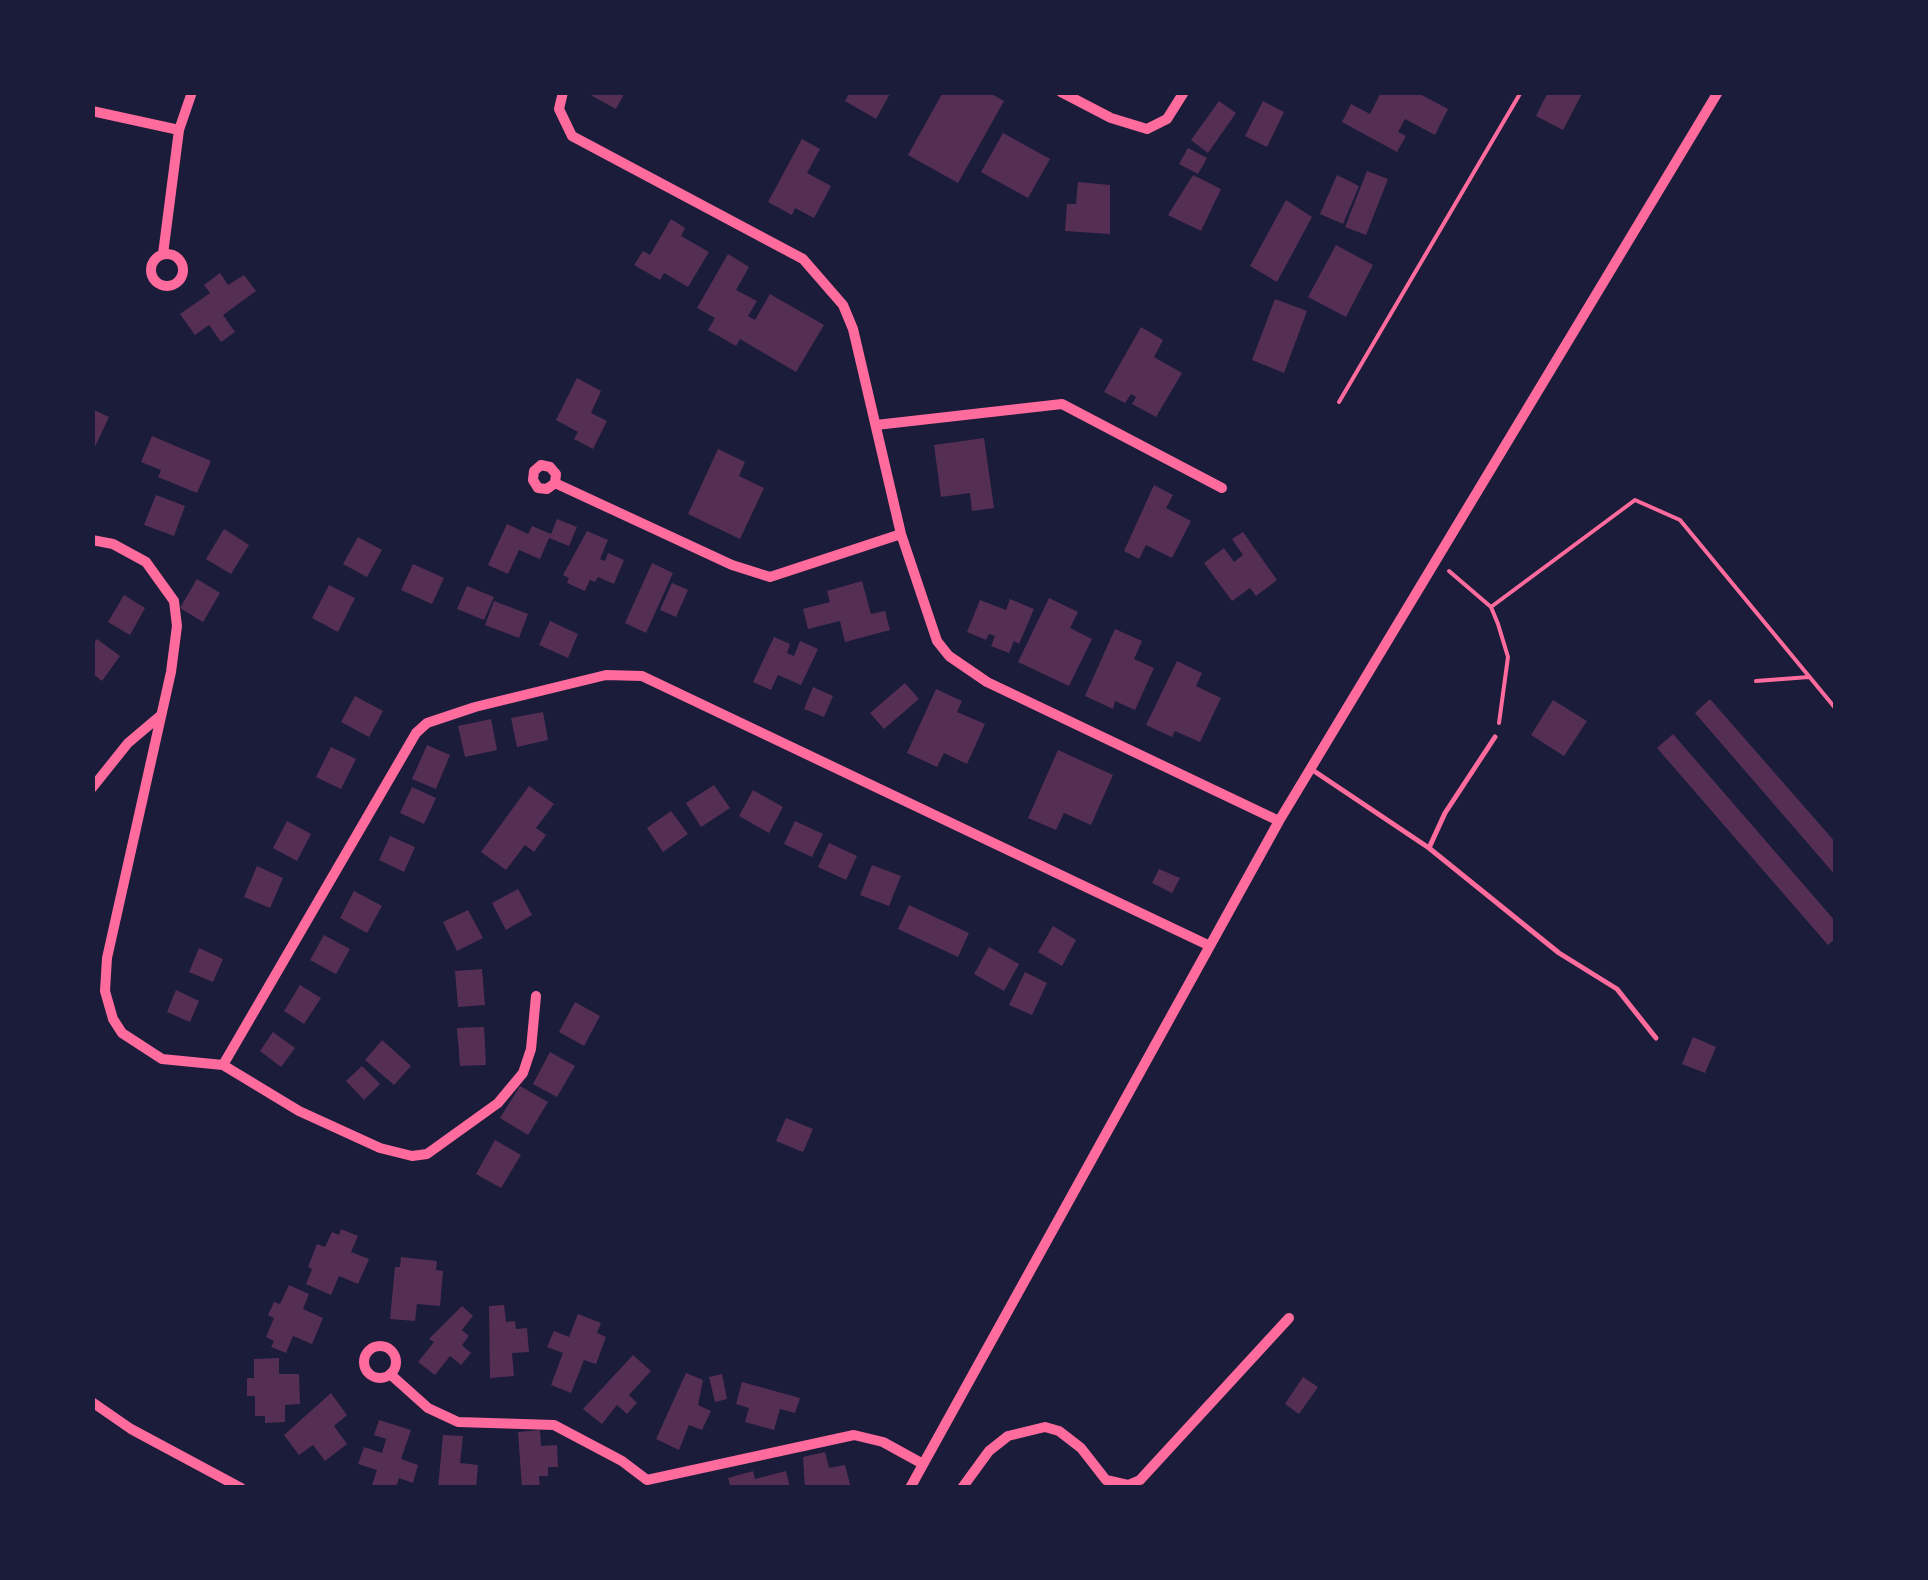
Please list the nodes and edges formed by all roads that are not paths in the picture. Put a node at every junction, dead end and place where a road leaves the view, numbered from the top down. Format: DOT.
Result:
graph roads {
  1 [pos="192,92"];
  2 [pos="563,92"];
  3 [pos="1061,92"];
  4 [pos="1184,92"];
  5 [pos="1718,92"];
  6 [pos="92,111"];
  7 [pos="178,130"];
  8 [pos="164,254"];
  9 [pos="876,425"];
  10 [pos="555,483"];
  11 [pos="1222,488"];
  12 [pos="901,534"];
  13 [pos="92,540"];
  14 [pos="161,715"];
  15 [pos="1494,736"];
  16 [pos="1309,768"];
  17 [pos="92,788"];
  18 [pos="1279,821"];
  19 [pos="1429,848"];
  20 [pos="1210,946"];
  21 [pos="536,996"];
  22 [pos="1656,1038"];
  23 [pos="223,1064"];
  24 [pos="1289,1318"];
  25 [pos="390,1374"];
  26 [pos="92,1402"];
  27 [pos="923,1464"];
  28 [pos="646,1484"];
  29 [pos="241,1488"];
  30 [pos="910,1488"];
  31 [pos="962,1488"];
  1 -- 7 [label="street"];
  2 -- 9 [label="street"];
  3 -- 4 [label="street"];
  5 -- 16 [label="street"];
  6 -- 7 [label="street"];
  7 -- 8 [label="street"];
  9 -- 11 [label="street"];
  9 -- 12 [label="street"];
  10 -- 12 [label="street"];
  12 -- 18 [label="street"];
  13 -- 14 [label="street"];
  14 -- 17 [label="street"];
  14 -- 23 [label="street"];
  15 -- 19 [label="lane"];
  16 -- 18 [label="street"];
  16 -- 19 [label="lane"];
  18 -- 20 [label="street"];
  19 -- 22 [label="lane"];
  20 -- 23 [label="street"];
  20 -- 27 [label="street"];
  21 -- 23 [label="street"];
  24 -- 31 [label="street"];
  25 -- 28 [label="street"];
  26 -- 29 [label="street"];
  27 -- 28 [label="street"];
  27 -- 30 [label="street"];
}
